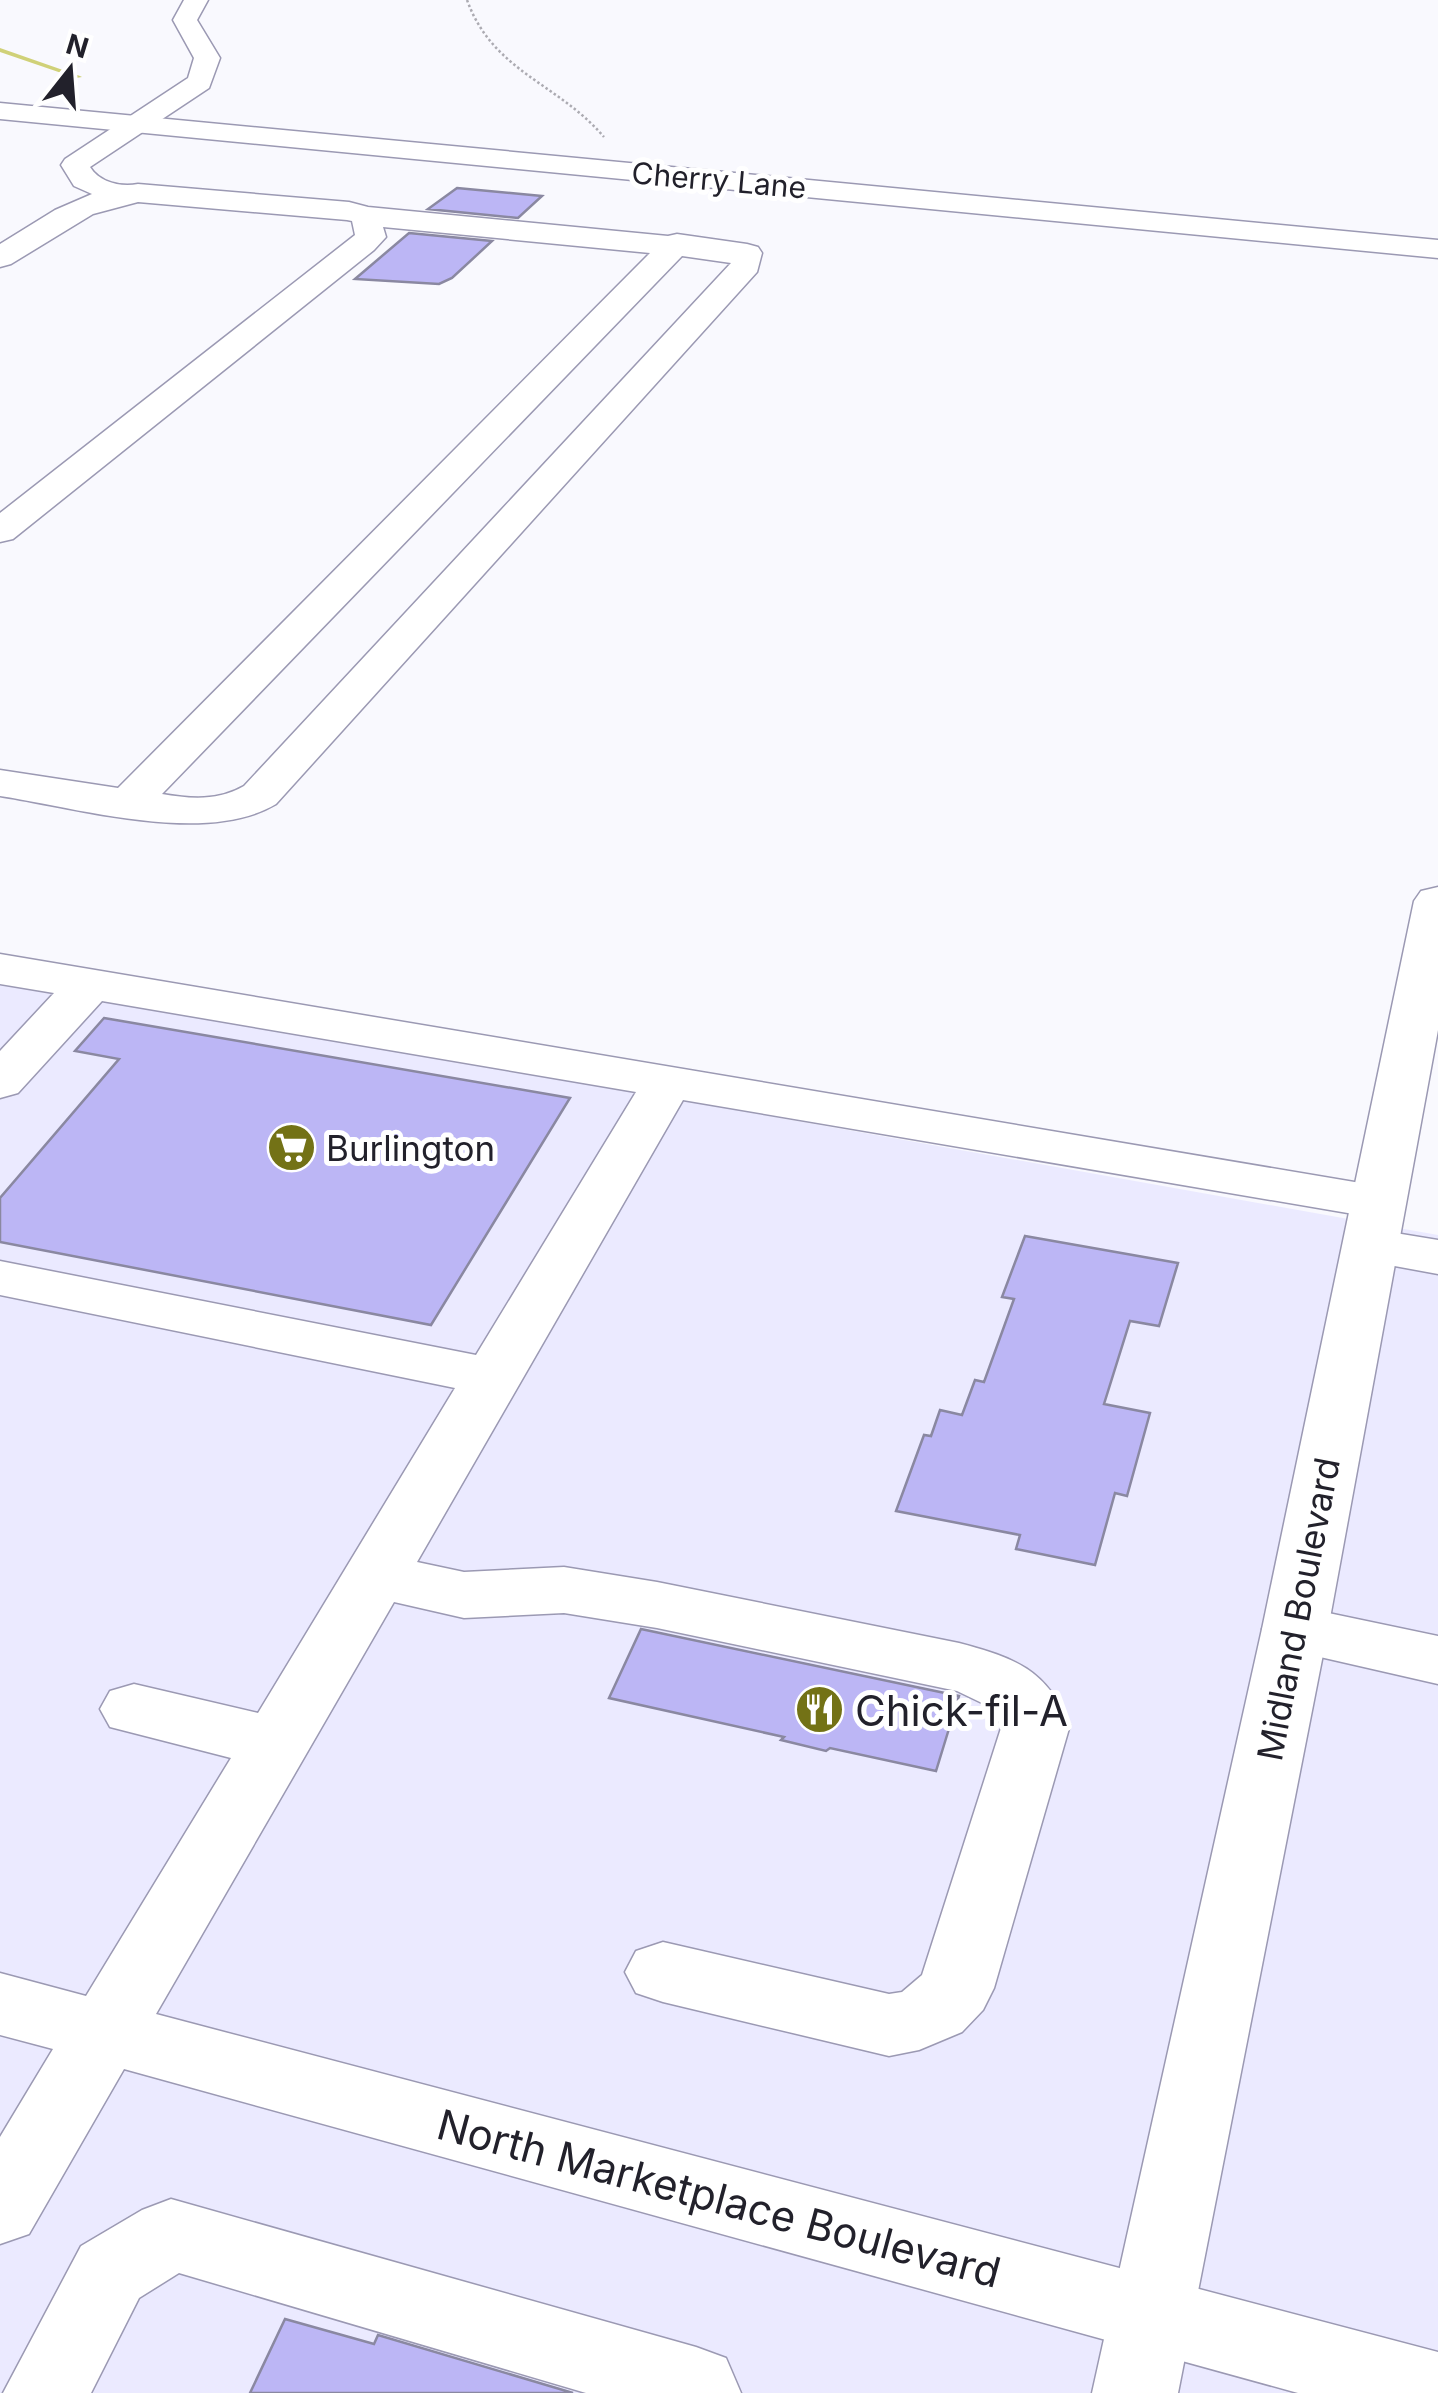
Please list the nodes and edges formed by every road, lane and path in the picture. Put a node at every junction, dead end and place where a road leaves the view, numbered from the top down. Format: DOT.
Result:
graph roads {
  1 [pos="196,0"];
  2 [pos="467,0"];
  3 [pos="0,111"];
  4 [pos="135,124"];
  5 [pos="597,168"];
  6 [pos="116,195"];
  7 [pos="366,216"];
  8 [pos="677,243"];
  9 [pos="1438,249"];
  10 [pos="0,258"];
  11 [pos="0,531"];
  12 [pos="0,782"];
  13 [pos="129,802"];
  14 [pos="1438,902"];
  15 [pos="0,969"];
  16 [pos="90,984"];
  17 [pos="0,1082"];
  18 [pos="668,1082"];
  19 [pos="1374,1224"];
  20 [pos="1438,1257"];
  21 [pos="0,1278"];
  22 [pos="493,1377"];
  23 [pos="374,1575"];
  24 [pos="1295,1629"];
  25 [pos="1438,1660"];
  26 [pos="134,1709"];
  27 [pos="275,1742"];
  28 [pos="662,1972"];
  29 [pos="0,2004"];
  30 [pos="103,2032"];
  31 [pos="0,2209"];
  32 [pos="1143,2354"];
  33 [pos="704,2391"];
  34 [pos="1438,2392"];
  35 [pos="46,2393"];
  1 -- 4 [label="main road"];
  2 -- 5 [label="path"];
  3 -- 4 [label="main road, Cherry Lane"];
  4 -- 5 [label="main road, Cherry Lane"];
  4 -- 6 [label="main road"];
  5 -- 9 [label="main road, Cherry Lane"];
  6 -- 7 [label="main road"];
  6 -- 10 [label="main road"];
  7 -- 8 [label="main road"];
  7 -- 11 [label="main road"];
  8 -- 13 [label="main road"];
  8 -- 13 [label="main road"];
  12 -- 13 [label="main road"];
  14 -- 19 [label="main road, Midland Boulevard"];
  15 -- 16 [label="main road"];
  16 -- 17 [label="main road"];
  16 -- 18 [label="main road"];
  18 -- 19 [label="main road"];
  18 -- 22 [label="main road"];
  19 -- 20 [label="main road"];
  19 -- 24 [label="main road, Midland Boulevard"];
  21 -- 22 [label="main road"];
  22 -- 23 [label="main road"];
  23 -- 27 [label="main road"];
  23 -- 28 [label="main road"];
  24 -- 25 [label="main road"];
  24 -- 32 [label="main road, Midland Boulevard"];
  26 -- 27 [label="main road"];
  27 -- 30 [label="main road"];
  29 -- 30 [label="main road, North Marketplace Boulevard"];
  30 -- 31 [label="main road"];
  30 -- 32 [label="main road, North Marketplace Boulevard"];
  32 -- 34 [label="main road, North Marketplace Boulevard"];
  33 -- 35 [label="main road"];
}
